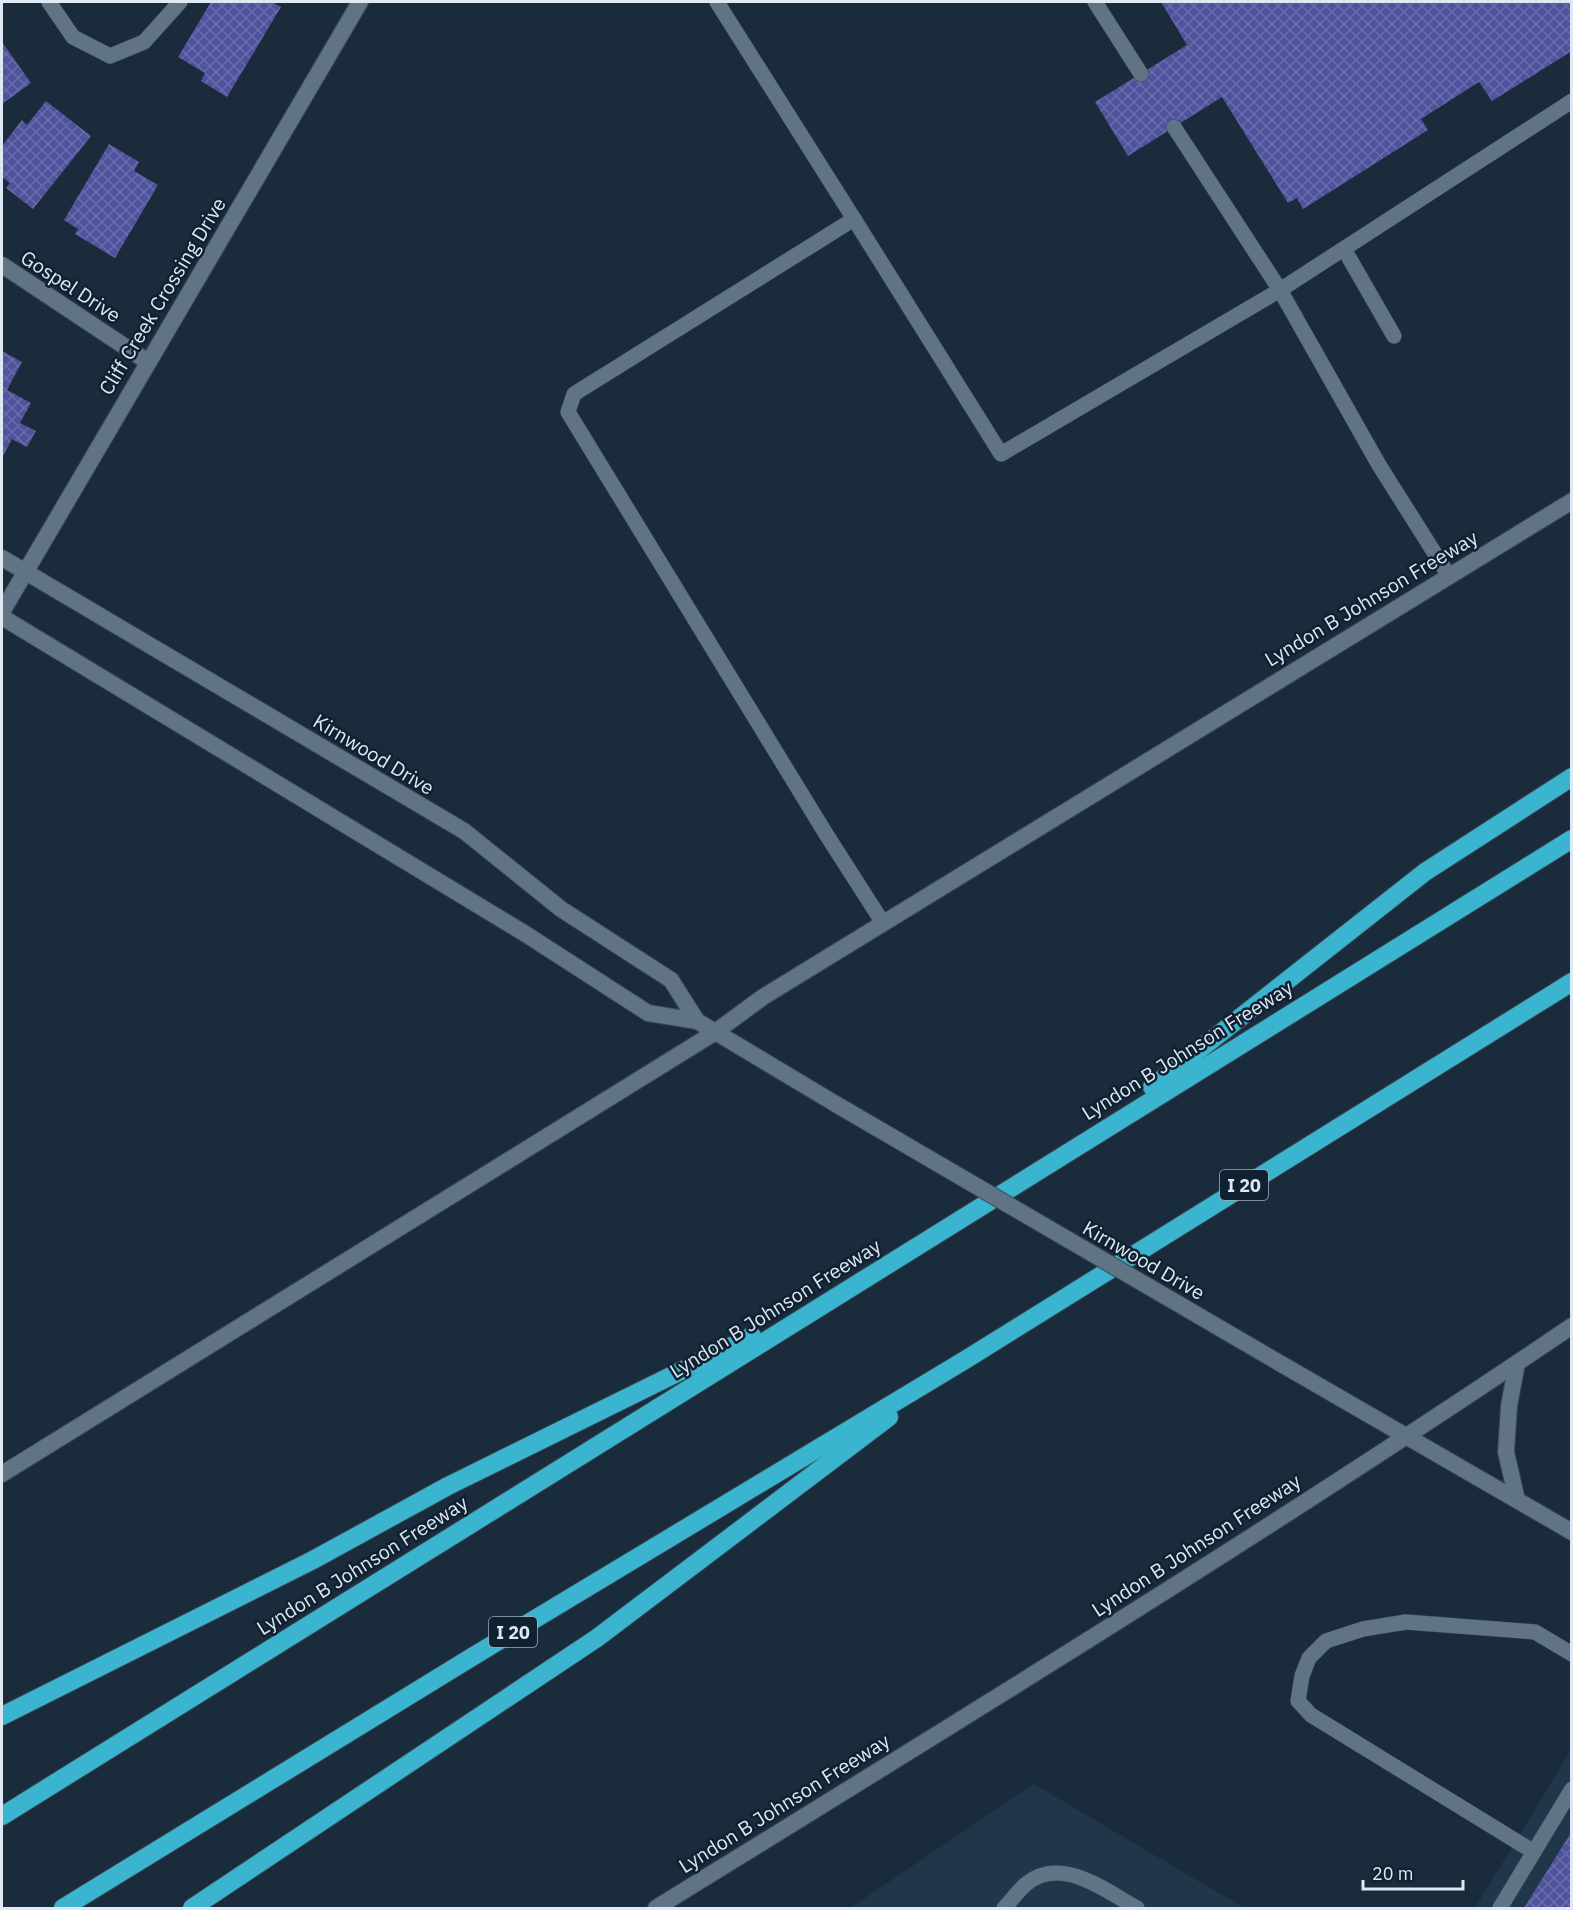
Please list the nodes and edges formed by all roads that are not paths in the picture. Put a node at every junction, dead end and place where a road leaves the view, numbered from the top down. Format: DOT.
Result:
graph roads {
  1 [pos="49,2"];
  2 [pos="180,2"];
  3 [pos="360,2"];
  4 [pos="717,2"];
  5 [pos="1095,2"];
  6 [pos="1141,74"];
  7 [pos="1572,101"];
  8 [pos="1174,128"];
  9 [pos="854,219"];
  10 [pos="1344,249"];
  11 [pos="2,265"];
  12 [pos="1280,290"];
  13 [pos="1394,336"];
  14 [pos="148,362"];
  15 [pos="1572,501"];
  16 [pos="2,558"];
  17 [pos="25,572"];
  18 [pos="1449,576"];
  19 [pos="2,612"];
  20 [pos="2,617"];
  21 [pos="1572,777"];
  22 [pos="1572,838"];
  23 [pos="883,922"];
  24 [pos="1572,982"];
  25 [pos="1572,988"];
  26 [pos="1524,1012"];
  27 [pos="697,1021"];
  28 [pos="714,1033"];
  29 [pos="1079,1143"];
  30 [pos="845,1291"];
  31 [pos="1572,1326"];
  32 [pos="965,1360"];
  33 [pos="1517,1363"];
  34 [pos="1407,1436"];
  35 [pos="2,1474"];
  36 [pos="1516,1500"];
  37 [pos="1572,1532"];
  38 [pos="1572,1654"];
  39 [pos="2,1716"];
  40 [pos="1572,1789"];
  41 [pos="2,1816"];
  42 [pos="1533,1852"];
  43 [pos="63,1908"];
  44 [pos="192,1908"];
  45 [pos="656,1908"];
  46 [pos="1004,1908"];
  47 [pos="1137,1908"];
  48 [pos="1500,1908"];
  1 -- 2 [label="lane"];
  3 -- 14 [label="street, Cliff Creek Crossing Drive"];
  4 -- 9 [label="lane"];
  5 -- 6 [label="lane"];
  7 -- 10 [label="lane"];
  8 -- 12 [label="lane"];
  9 -- 12 [label="lane"];
  9 -- 23 [label="lane"];
  10 -- 12 [label="lane"];
  10 -- 13 [label="lane"];
  11 -- 14 [label="street, Gospel Drive"];
  12 -- 18 [label="lane"];
  14 -- 17 [label="street, Cliff Creek Crossing Drive"];
  15 -- 18 [label="street, Lyndon B Johnson Freeway"];
  16 -- 17 [label="street, Kirnwood Drive"];
  17 -- 19 [label="street, Cliff Creek Crossing Drive"];
  17 -- 27 [label="street, Kirnwood Drive"];
  18 -- 23 [label="street, Lyndon B Johnson Freeway"];
  20 -- 27 [label="street, Kirnwood Drive"];
  21 -- 29 [label="highway"];
  22 -- 29 [label="highway, Lyndon B Johnson Freeway"];
  23 -- 28 [label="street, Lyndon B Johnson Freeway"];
  24 -- 26 [label="highway, I 20"];
  25 -- 26 [label="highway"];
  26 -- 32 [label="highway, I 20"];
  27 -- 28 [label="street, Kirnwood Drive"];
  28 -- 34 [label="street, Kirnwood Drive, bridge"];
  28 -- 35 [label="street, Lyndon B Johnson Freeway"];
  29 -- 30 [label="highway, Lyndon B Johnson Freeway"];
  30 -- 39 [label="highway"];
  30 -- 41 [label="highway, Lyndon B Johnson Freeway"];
  31 -- 33 [label="street, Lyndon B Johnson Freeway"];
  32 -- 43 [label="highway, I 20"];
  32 -- 44 [label="highway"];
  33 -- 34 [label="street, Lyndon B Johnson Freeway"];
  33 -- 36 [label="street"];
  34 -- 36 [label="street, Kirnwood Drive"];
  34 -- 45 [label="street, Lyndon B Johnson Freeway"];
  36 -- 37 [label="street, Kirnwood Drive"];
  38 -- 42 [label="lane"];
  40 -- 42 [label="lane"];
  42 -- 48 [label="lane"];
  46 -- 47 [label="lane"];
}
